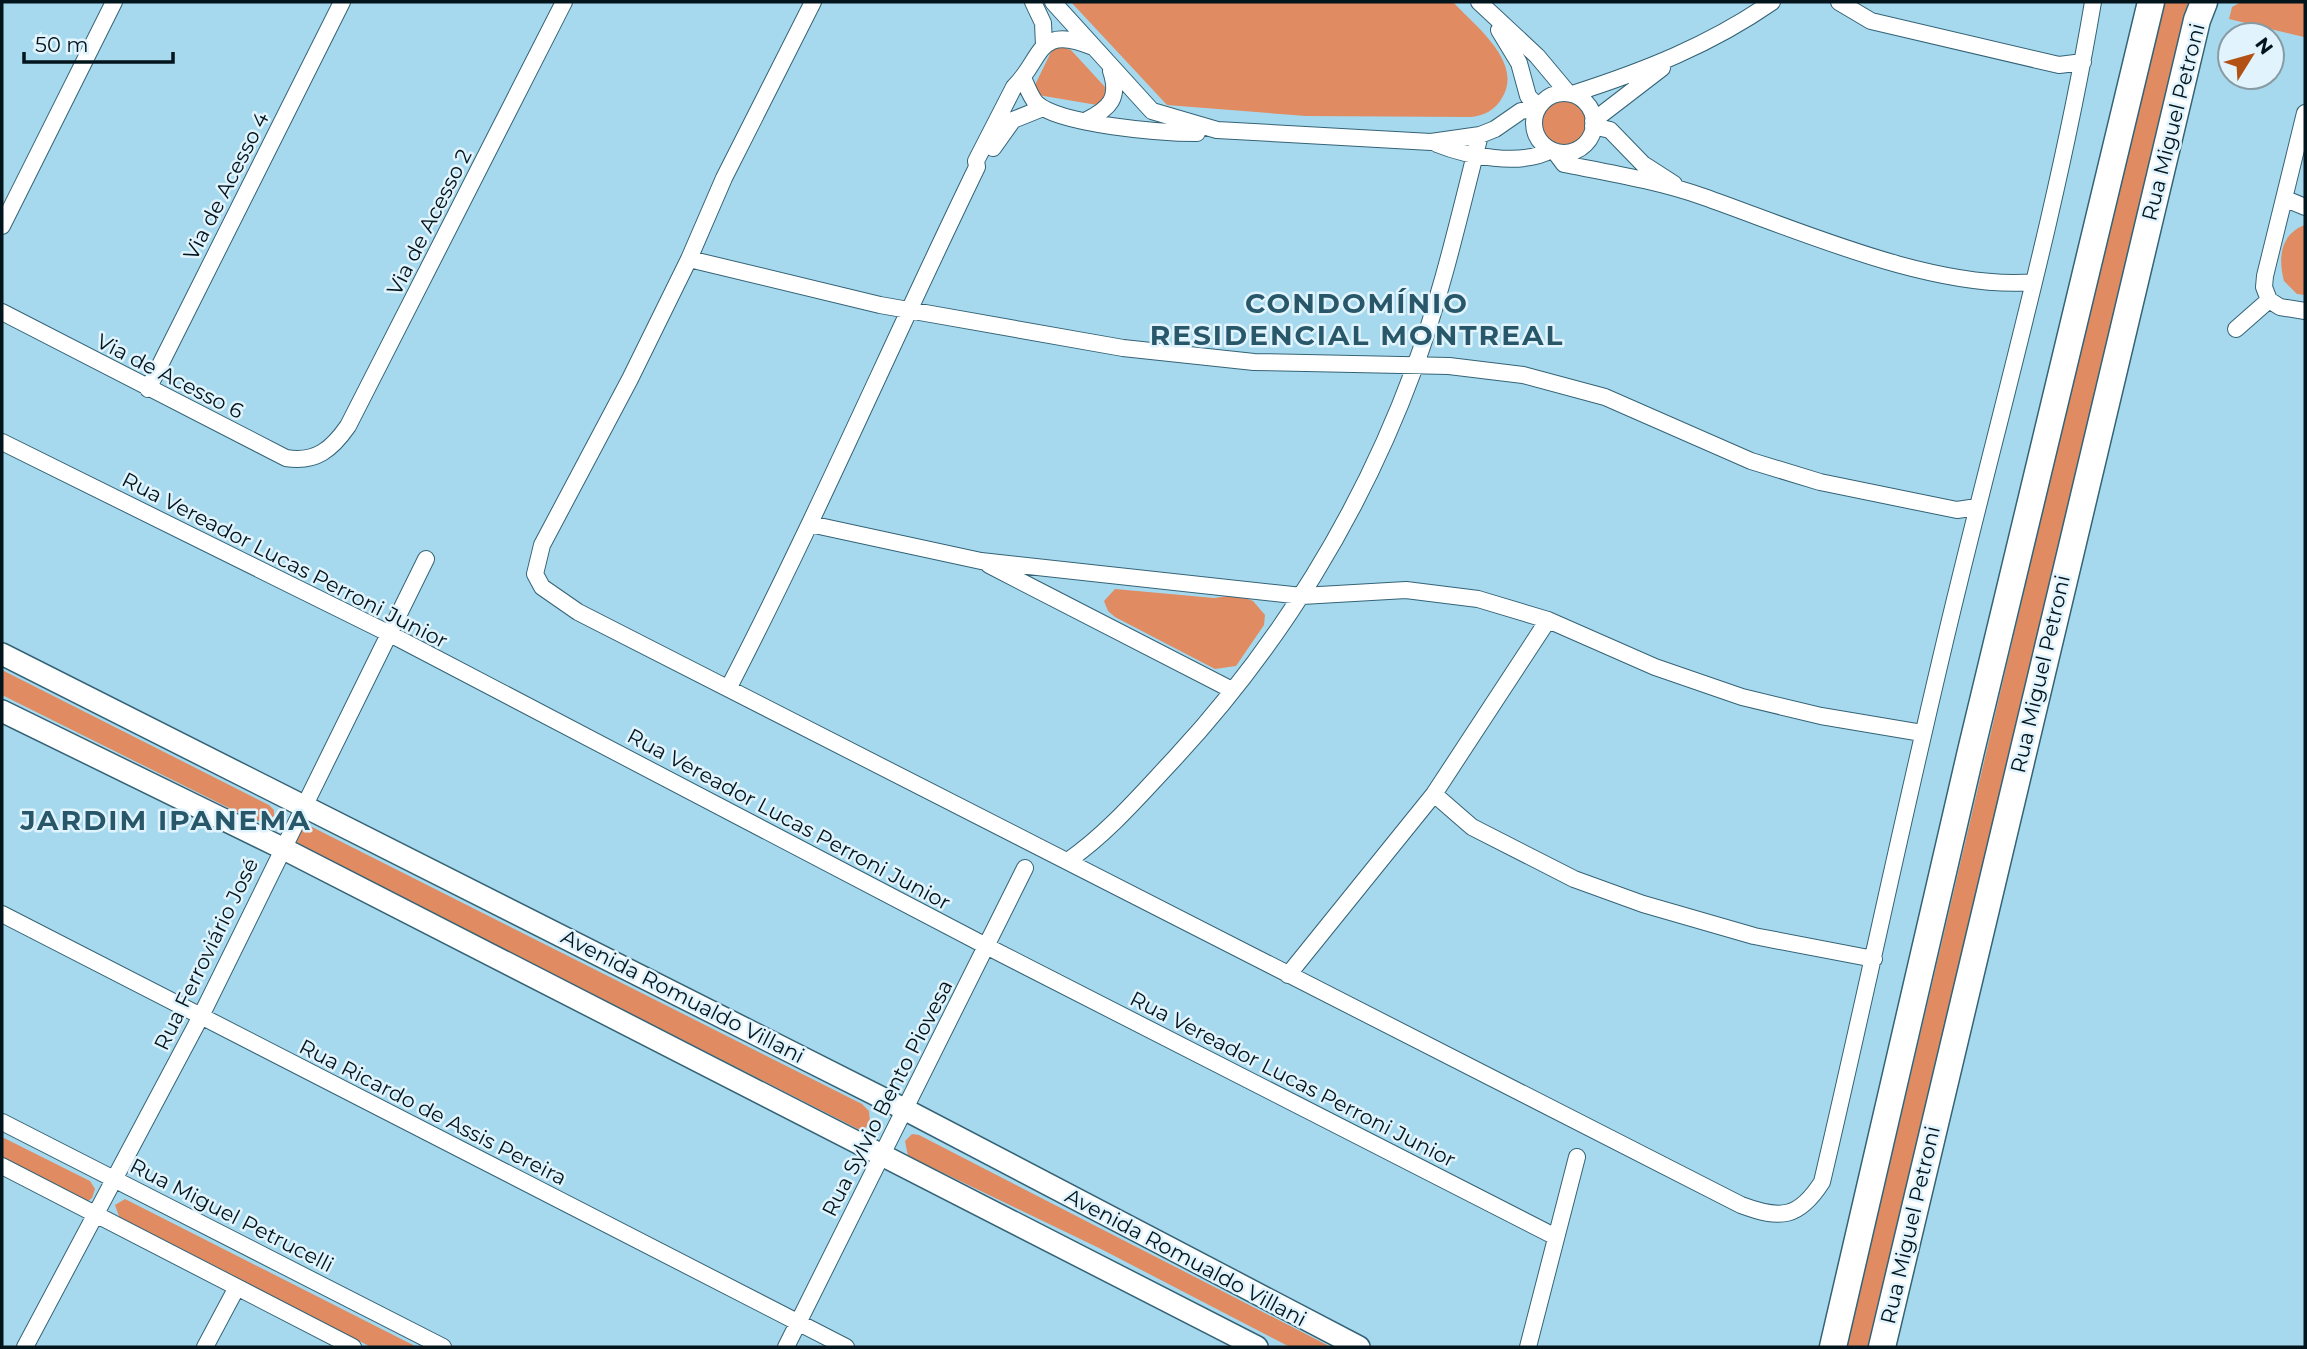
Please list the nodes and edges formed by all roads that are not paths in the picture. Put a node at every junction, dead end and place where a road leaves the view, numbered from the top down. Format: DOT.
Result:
graph roads {
  1 [pos="114,2"];
  2 [pos="342,2"];
  3 [pos="564,2"];
  4 [pos="813,2"];
  5 [pos="1032,2"];
  6 [pos="1053,2"];
  7 [pos="1479,2"];
  8 [pos="1772,2"];
  9 [pos="1839,2"];
  10 [pos="2093,2"];
  11 [pos="2151,2"];
  12 [pos="2204,2"];
  13 [pos="1044,46"];
  14 [pos="1093,47"];
  15 [pos="1675,58"];
  16 [pos="2083,62"];
  17 [pos="1109,66"];
  18 [pos="1023,78"];
  19 [pos="1570,93"];
  20 [pos="1538,107"];
  21 [pos="1043,108"];
  22 [pos="2305,114"];
  23 [pos="1087,120"];
  24 [pos="1593,124"];
  25 [pos="1217,130"];
  26 [pos="1480,135"];
  27 [pos="1432,142"];
  28 [pos="1553,151"];
  29 [pos="1475,156"];
  30 [pos="977,167"];
  31 [pos="1685,191"];
  32 [pos="2286,199"];
  33 [pos="2305,207"];
  34 [pos="2,226"];
  35 [pos="689,259"];
  36 [pos="2034,282"];
  37 [pos="2269,300"];
  38 [pos="907,310"];
  39 [pos="2305,311"];
  40 [pos="2,312"];
  41 [pos="2236,329"];
  42 [pos="1415,367"];
  43 [pos="148,389"];
  44 [pos="2,442"];
  45 [pos="323,454"];
  46 [pos="1977,507"];
  47 [pos="810,524"];
  48 [pos="426,559"];
  49 [pos="981,561"];
  50 [pos="1302,596"];
  51 [pos="1548,620"];
  52 [pos="390,635"];
  53 [pos="2,654"];
  54 [pos="729,687"];
  55 [pos="1232,690"];
  56 [pos="2,711"];
  57 [pos="1922,733"];
  58 [pos="1434,794"];
  59 [pos="305,804"];
  60 [pos="282,848"];
  61 [pos="1069,860"];
  62 [pos="1025,868"];
  63 [pos="2,914"];
  64 [pos="988,947"];
  65 [pos="1874,959"];
  66 [pos="1288,975"];
  67 [pos="201,1016"];
  68 [pos="904,1109"];
  69 [pos="2,1122"];
  70 [pos="880,1157"];
  71 [pos="1577,1157"];
  72 [pos="2,1166"];
  73 [pos="114,1178"];
  74 [pos="95,1214"];
  75 [pos="1556,1237"];
  76 [pos="237,1287"];
  77 [pos="798,1323"];
  78 [pos="25,1347"];
  79 [pos="205,1347"];
  80 [pos="353,1347"];
  81 [pos="443,1347"];
  82 [pos="786,1347"];
  83 [pos="846,1347"];
  84 [pos="1257,1347"];
  85 [pos="1359,1347"];
  86 [pos="1528,1347"];
  87 [pos="1833,1347"];
  88 [pos="1882,1347"];
  1 -- 34 [label="street"];
  2 -- 43 [label="street, Via de Acesso 4"];
  3 -- 45 [label="street, Via de Acesso 2"];
  4 -- 35 [label="street"];
  5 -- 13 [label="street"];
  6 -- 14 [label="street"];
  7 -- 19 [label="street"];
  7 -- 20 [label="street"];
  8 -- 15 [label="street"];
  9 -- 16 [label="street"];
  10 -- 16 [label="street"];
  11 -- 87 [label="main road"];
  12 -- 88 [label="main road, Rua Miguel Petroni"];
  13 -- 14 [label="street"];
  13 -- 18 [label="street"];
  14 -- 17 [label="street"];
  15 -- 19 [label="street"];
  15 -- 24 [label="street"];
  16 -- 36 [label="street"];
  17 -- 23 [label="street"];
  17 -- 25 [label="street"];
  18 -- 21 [label="street"];
  18 -- 30 [label="street"];
  19 -- 20 [label="street"];
  19 -- 24 [label="street"];
  20 -- 26 [label="street"];
  20 -- 28 [label="street"];
  21 -- 23 [label="street"];
  21 -- 30 [label="street"];
  22 -- 32 [label="street"];
  23 -- 25 [label="street"];
  24 -- 28 [label="street"];
  24 -- 31 [label="street"];
  25 -- 27 [label="street"];
  26 -- 27 [label="street"];
  26 -- 29 [label="street"];
  27 -- 29 [label="street"];
  28 -- 29 [label="street"];
  28 -- 31 [label="street"];
  29 -- 42 [label="street"];
  30 -- 38 [label="street"];
  31 -- 36 [label="street"];
  32 -- 33 [label="street"];
  32 -- 37 [label="street"];
  35 -- 38 [label="street"];
  35 -- 54 [label="street"];
  36 -- 46 [label="street"];
  37 -- 39 [label="street"];
  37 -- 41 [label="street"];
  38 -- 42 [label="street"];
  38 -- 47 [label="street"];
  40 -- 43 [label="street, Via de Acesso 6"];
  42 -- 46 [label="street"];
  42 -- 50 [label="street"];
  43 -- 45 [label="street, Via de Acesso 6"];
  44 -- 52 [label="street, Rua Vereador Lucas Perroni Junior"];
  46 -- 57 [label="street"];
  47 -- 49 [label="street"];
  47 -- 54 [label="street"];
  48 -- 52 [label="street, Rua Ferroviário José"];
  49 -- 50 [label="street"];
  49 -- 55 [label="street"];
  50 -- 51 [label="street"];
  50 -- 55 [label="street"];
  51 -- 57 [label="street"];
  51 -- 58 [label="street"];
  52 -- 59 [label="street, Rua Ferroviário José"];
  52 -- 64 [label="street, Rua Vereador Lucas Perroni Junior"];
  53 -- 59 [label="street, Avenida Romualdo Villani"];
  54 -- 61 [label="street"];
  55 -- 61 [label="street"];
  56 -- 60 [label="street"];
  57 -- 65 [label="street"];
  58 -- 65 [label="street"];
  58 -- 66 [label="street"];
  59 -- 60 [label="street, Rua Ferroviário José"];
  59 -- 68 [label="street, Avenida Romualdo Villani"];
  60 -- 67 [label="street, Rua Ferroviário José"];
  60 -- 70 [label="street"];
  61 -- 66 [label="street"];
  62 -- 64 [label="street, Rua Sylvio Bento Piovesa"];
  63 -- 67 [label="street, Rua Ricardo de Assis Pereira"];
  64 -- 68 [label="street, Rua Sylvio Bento Piovesa"];
  64 -- 75 [label="street, Rua Vereador Lucas Perroni Junior"];
  65 -- 66 [label="street"];
  67 -- 73 [label="street, Rua Ferroviário José"];
  67 -- 77 [label="street, Rua Ricardo de Assis Pereira"];
  68 -- 70 [label="street, Rua Sylvio Bento Piovesa"];
  68 -- 85 [label="street, Avenida Romualdo Villani"];
  69 -- 73 [label="street, Rua Miguel Petrucelli"];
  70 -- 77 [label="street, Rua Sylvio Bento Piovesa"];
  70 -- 84 [label="street"];
  71 -- 75 [label="street"];
  72 -- 74 [label="street"];
  73 -- 74 [label="street, Rua Ferroviário José"];
  73 -- 81 [label="street, Rua Miguel Petrucelli"];
  74 -- 76 [label="street"];
  74 -- 78 [label="street, Rua Ferroviário José"];
  75 -- 86 [label="street"];
  76 -- 79 [label="street"];
  76 -- 80 [label="street"];
  77 -- 82 [label="street, Rua Sylvio Bento Piovesa"];
  77 -- 83 [label="street, Rua Ricardo de Assis Pereira"];
}
